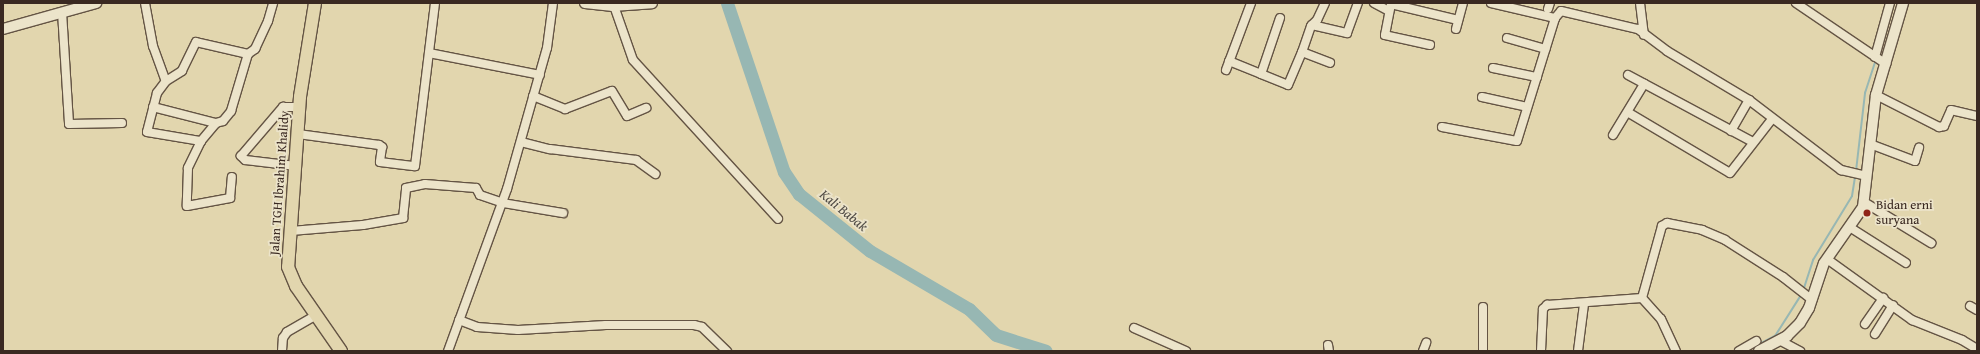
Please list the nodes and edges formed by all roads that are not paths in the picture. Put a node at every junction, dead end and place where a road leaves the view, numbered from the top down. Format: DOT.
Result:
graph roads {
  1 [pos="96,3"];
  2 [pos="145,3"];
  3 [pos="273,3"];
  4 [pos="315,3"];
  5 [pos="435,3"];
  6 [pos="553,3"];
  7 [pos="585,3"];
  8 [pos="652,3"];
  9 [pos="1251,3"];
  10 [pos="1325,3"];
  11 [pos="1358,3"];
  12 [pos="1374,3"];
  13 [pos="1463,3"];
  14 [pos="1491,3"];
  15 [pos="1640,3"];
  16 [pos="1796,3"];
  17 [pos="1890,3"];
  18 [pos="1903,3"];
  19 [pos="1503,4"];
  20 [pos="613,5"];
  21 [pos="1390,11"];
  22 [pos="62,12"];
  23 [pos="1280,18"];
  24 [pos="1555,18"];
  25 [pos="1458,20"];
  26 [pos="1312,25"];
  27 [pos="3,29"];
  28 [pos="1456,29"];
  29 [pos="1644,35"];
  30 [pos="1507,38"];
  31 [pos="1430,45"];
  32 [pos="1546,49"];
  33 [pos="1302,52"];
  34 [pos="428,53"];
  35 [pos="248,54"];
  36 [pos="1880,60"];
  37 [pos="1229,61"];
  38 [pos="1330,63"];
  39 [pos="1493,68"];
  40 [pos="1226,70"];
  41 [pos="1261,74"];
  42 [pos="540,75"];
  43 [pos="1628,75"];
  44 [pos="1537,77"];
  45 [pos="166,81"];
  46 [pos="1644,84"];
  47 [pos="1876,95"];
  48 [pos="533,96"];
  49 [pos="1482,97"];
  50 [pos="1749,100"];
  51 [pos="154,107"];
  52 [pos="299,107"];
  53 [pos="646,108"];
  54 [pos="1527,108"];
  55 [pos="1629,112"];
  56 [pos="1977,116"];
  57 [pos="1772,119"];
  58 [pos="122,123"];
  59 [pos="216,123"];
  60 [pos="1442,127"];
  61 [pos="1731,131"];
  62 [pos="298,134"];
  63 [pos="1612,135"];
  64 [pos="201,141"];
  65 [pos="521,142"];
  66 [pos="1753,142"];
  67 [pos="1870,144"];
  68 [pos="1919,148"];
  69 [pos="296,166"];
  70 [pos="655,174"];
  71 [pos="1866,176"];
  72 [pos="232,177"];
  73 [pos="1864,202"];
  74 [pos="503,203"];
  75 [pos="563,213"];
  76 [pos="778,220"];
  77 [pos="1851,228"];
  78 [pos="291,231"];
  79 [pos="1931,243"];
  80 [pos="1827,259"];
  81 [pos="1906,263"];
  82 [pos="1642,298"];
  83 [pos="1883,298"];
  84 [pos="1809,299"];
  85 [pos="1584,304"];
  86 [pos="1893,305"];
  87 [pos="1483,307"];
  88 [pos="316,315"];
  89 [pos="459,320"];
  90 [pos="1865,324"];
  91 [pos="1134,328"];
  92 [pos="1876,334"];
  93 [pos="1779,340"];
  94 [pos="1756,341"];
  95 [pos="1977,349"];
  96 [pos="282,351"];
  97 [pos="340,351"];
  98 [pos="448,351"];
  99 [pos="727,351"];
  100 [pos="1186,351"];
  101 [pos="1483,351"];
  102 [pos="1542,351"];
  103 [pos="1578,351"];
  104 [pos="1676,351"];
  105 [pos="1739,351"];
  106 [pos="1759,351"];
  107 [pos="1800,351"];
  1 -- 22 [label="street"];
  2 -- 45 [label="street"];
  3 -- 35 [label="street"];
  4 -- 52 [label="main road, Jalan TGH Ibrahim Khalidy"];
  5 -- 34 [label="street"];
  6 -- 42 [label="street"];
  7 -- 20 [label="street"];
  8 -- 20 [label="street"];
  9 -- 37 [label="street"];
  10 -- 26 [label="street"];
  11 -- 26 [label="street"];
  12 -- 21 [label="street"];
  13 -- 25 [label="street"];
  14 -- 19 [label="street"];
  15 -- 29 [label="street"];
  16 -- 36 [label="street"];
  17 -- 36 [label="street"];
  18 -- 36 [label="street"];
  19 -- 24 [label="street"];
  20 -- 76 [label="street"];
  21 -- 25 [label="street"];
  21 -- 31 [label="street"];
  22 -- 27 [label="street"];
  22 -- 58 [label="street"];
  23 -- 41 [label="street"];
  24 -- 29 [label="street"];
  24 -- 32 [label="street"];
  25 -- 28 [label="street"];
  26 -- 33 [label="street"];
  29 -- 50 [label="street"];
  30 -- 32 [label="street"];
  32 -- 44 [label="street"];
  33 -- 38 [label="street"];
  33 -- 41 [label="street"];
  34 -- 42 [label="street"];
  34 -- 62 [label="street"];
  35 -- 45 [label="street"];
  35 -- 59 [label="street"];
  36 -- 47 [label="street"];
  37 -- 40 [label="street"];
  37 -- 41 [label="street"];
  39 -- 44 [label="street"];
  42 -- 48 [label="street"];
  43 -- 46 [label="street"];
  44 -- 54 [label="street"];
  45 -- 51 [label="street"];
  46 -- 55 [label="street"];
  46 -- 61 [label="street"];
  47 -- 56 [label="street"];
  47 -- 67 [label="street"];
  48 -- 53 [label="street"];
  48 -- 65 [label="street"];
  49 -- 54 [label="street"];
  50 -- 57 [label="street"];
  50 -- 61 [label="street"];
  51 -- 59 [label="street"];
  51 -- 64 [label="street"];
  52 -- 62 [label="main road, Jalan TGH Ibrahim Khalidy"];
  52 -- 69 [label="street"];
  54 -- 60 [label="street"];
  55 -- 63 [label="street"];
  55 -- 66 [label="street"];
  57 -- 66 [label="street"];
  57 -- 71 [label="street"];
  59 -- 64 [label="street"];
  61 -- 66 [label="street"];
  62 -- 69 [label="main road, Jalan TGH Ibrahim Khalidy"];
  64 -- 72 [label="street"];
  65 -- 70 [label="street"];
  65 -- 74 [label="street"];
  67 -- 68 [label="street"];
  67 -- 71 [label="street"];
  69 -- 78 [label="main road, Jalan TGH Ibrahim Khalidy"];
  71 -- 73 [label="street"];
  73 -- 77 [label="street"];
  73 -- 79 [label="street"];
  74 -- 75 [label="street"];
  74 -- 78 [label="street"];
  74 -- 89 [label="street"];
  77 -- 80 [label="street"];
  77 -- 81 [label="street"];
  78 -- 88 [label="main road, Jalan TGH Ibrahim Khalidy"];
  80 -- 83 [label="street"];
  80 -- 84 [label="street"];
  82 -- 84 [label="street"];
  82 -- 85 [label="street"];
  82 -- 104 [label="street"];
  83 -- 86 [label="street"];
  83 -- 90 [label="street"];
  84 -- 93 [label="street"];
  85 -- 102 [label="street"];
  85 -- 103 [label="street"];
  86 -- 92 [label="street"];
  86 -- 95 [label="street"];
  87 -- 101 [label="street"];
  88 -- 96 [label="street"];
  88 -- 97 [label="main road, Jalan TGH Ibrahim Khalidy"];
  89 -- 98 [label="street"];
  89 -- 99 [label="street"];
  91 -- 100 [label="street"];
  93 -- 106 [label="street"];
  93 -- 107 [label="street"];
  94 -- 105 [label="street"];
}
